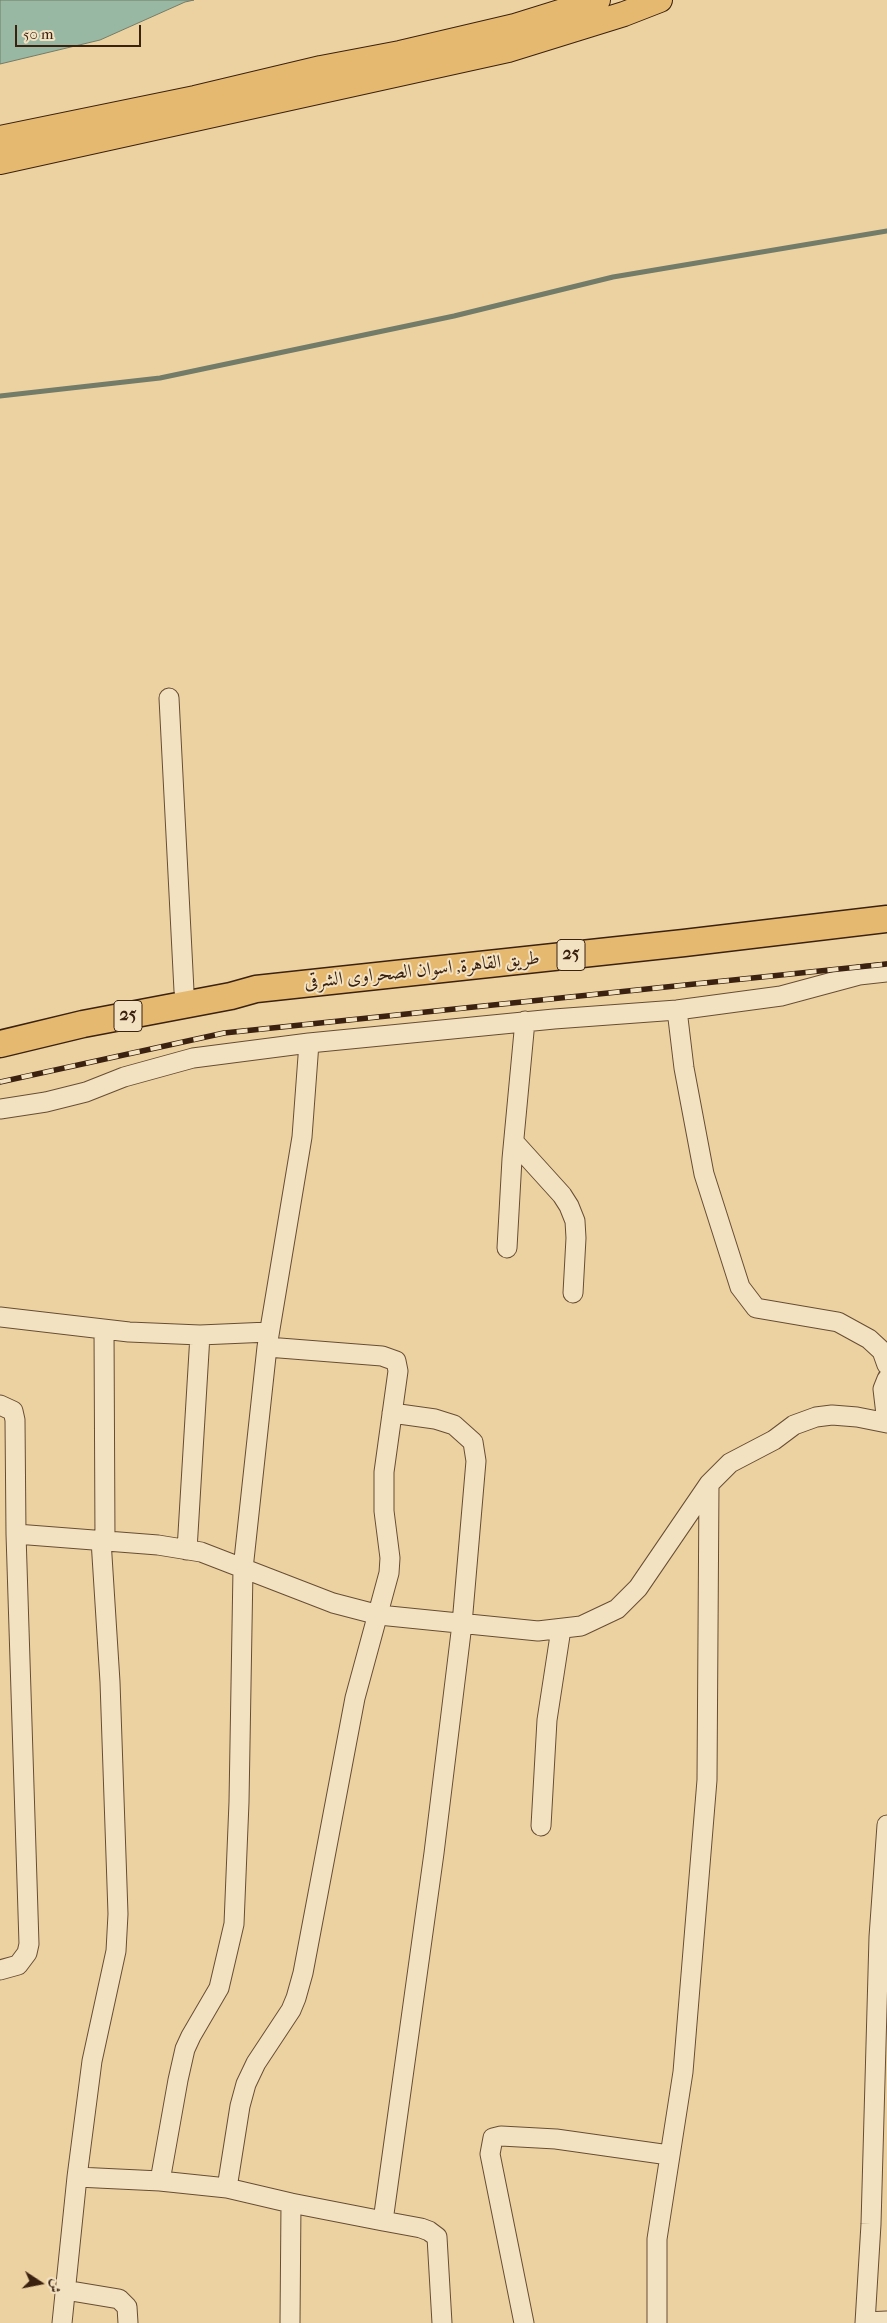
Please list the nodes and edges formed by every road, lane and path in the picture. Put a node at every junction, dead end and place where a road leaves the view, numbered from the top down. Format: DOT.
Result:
graph roads {
  1 [pos="598,0"];
  2 [pos="660,0"];
  3 [pos="288,87"];
  4 [pos="0,138"];
  5 [pos="0,162"];
  6 [pos="169,698"];
  7 [pos="887,919"];
  8 [pos="887,972"];
  9 [pos="256,989"];
  10 [pos="184,991"];
  11 [pos="678,1010"];
  12 [pos="525,1021"];
  13 [pos="0,1030"];
  14 [pos="309,1043"];
  15 [pos="0,1044"];
  16 [pos="0,1109"];
  17 [pos="514,1142"];
  18 [pos="507,1248"];
  19 [pos="573,1293"];
  20 [pos="0,1317"];
  21 [pos="104,1329"];
  22 [pos="200,1334"];
  23 [pos="268,1339"];
  24 [pos="887,1365"];
  25 [pos="887,1379"];
  26 [pos="0,1406"];
  27 [pos="392,1413"];
  28 [pos="887,1423"];
  29 [pos="709,1484"];
  30 [pos="16,1534"];
  31 [pos="103,1540"];
  32 [pos="187,1550"];
  33 [pos="243,1569"];
  34 [pos="379,1615"];
  35 [pos="462,1624"];
  36 [pos="561,1628"];
  37 [pos="887,1825"];
  38 [pos="541,1826"];
  39 [pos="0,1970"];
  40 [pos="669,2155"];
  41 [pos="77,2177"];
  42 [pos="160,2181"];
  43 [pos="227,2188"];
  44 [pos="291,2203"];
  45 [pos="383,2221"];
  46 [pos="65,2290"];
  47 [pos="887,2321"];
  48 [pos="62,2323"];
  49 [pos="128,2323"];
  50 [pos="290,2323"];
  51 [pos="442,2323"];
  52 [pos="524,2323"];
  53 [pos="657,2323"];
  54 [pos="865,2323"];
  1 -- 3 [label="main road"];
  2 -- 3 [label="main road"];
  3 -- 4 [label="main road"];
  3 -- 5 [label="main road"];
  6 -- 10 [label="street"];
  7 -- 9 [label="highway, طريق القاهرة, اسوان الصحراوى الشرقى / 25"];
  8 -- 11 [label="street"];
  9 -- 10 [label="highway, طريق القاهرة, اسوان الصحراوى الشرقى / 25"];
  9 -- 15 [label="highway, طريق القاهرة, اسوان الصحراوى الشرقى / 25"];
  10 -- 13 [label="highway, طريق القاهرة, اسوان الصحراوى الشرقى / 25"];
  11 -- 12 [label="street"];
  11 -- 24 [label="street"];
  12 -- 14 [label="street"];
  12 -- 17 [label="street"];
  14 -- 16 [label="street"];
  14 -- 23 [label="street"];
  17 -- 18 [label="street"];
  17 -- 19 [label="street"];
  20 -- 21 [label="street"];
  21 -- 22 [label="street"];
  21 -- 31 [label="street"];
  22 -- 23 [label="street"];
  22 -- 32 [label="street"];
  23 -- 27 [label="street"];
  23 -- 33 [label="street"];
  25 -- 28 [label="street"];
  26 -- 30 [label="street"];
  27 -- 34 [label="street"];
  27 -- 35 [label="street"];
  28 -- 29 [label="street"];
  29 -- 36 [label="street"];
  29 -- 40 [label="street"];
  30 -- 31 [label="street"];
  30 -- 39 [label="street"];
  31 -- 32 [label="street"];
  31 -- 41 [label="street"];
  32 -- 33 [label="street"];
  33 -- 34 [label="street"];
  33 -- 42 [label="street"];
  34 -- 35 [label="street"];
  34 -- 43 [label="street"];
  35 -- 36 [label="street"];
  35 -- 45 [label="street"];
  36 -- 38 [label="street"];
  37 -- 54 [label="street"];
  40 -- 52 [label="street"];
  40 -- 53 [label="street"];
  41 -- 42 [label="street"];
  41 -- 46 [label="street"];
  42 -- 43 [label="street"];
  43 -- 44 [label="street"];
  44 -- 45 [label="street"];
  44 -- 50 [label="street"];
  45 -- 51 [label="street"];
  46 -- 48 [label="street"];
  46 -- 49 [label="street"];
  47 -- 54 [label="street"];
}
